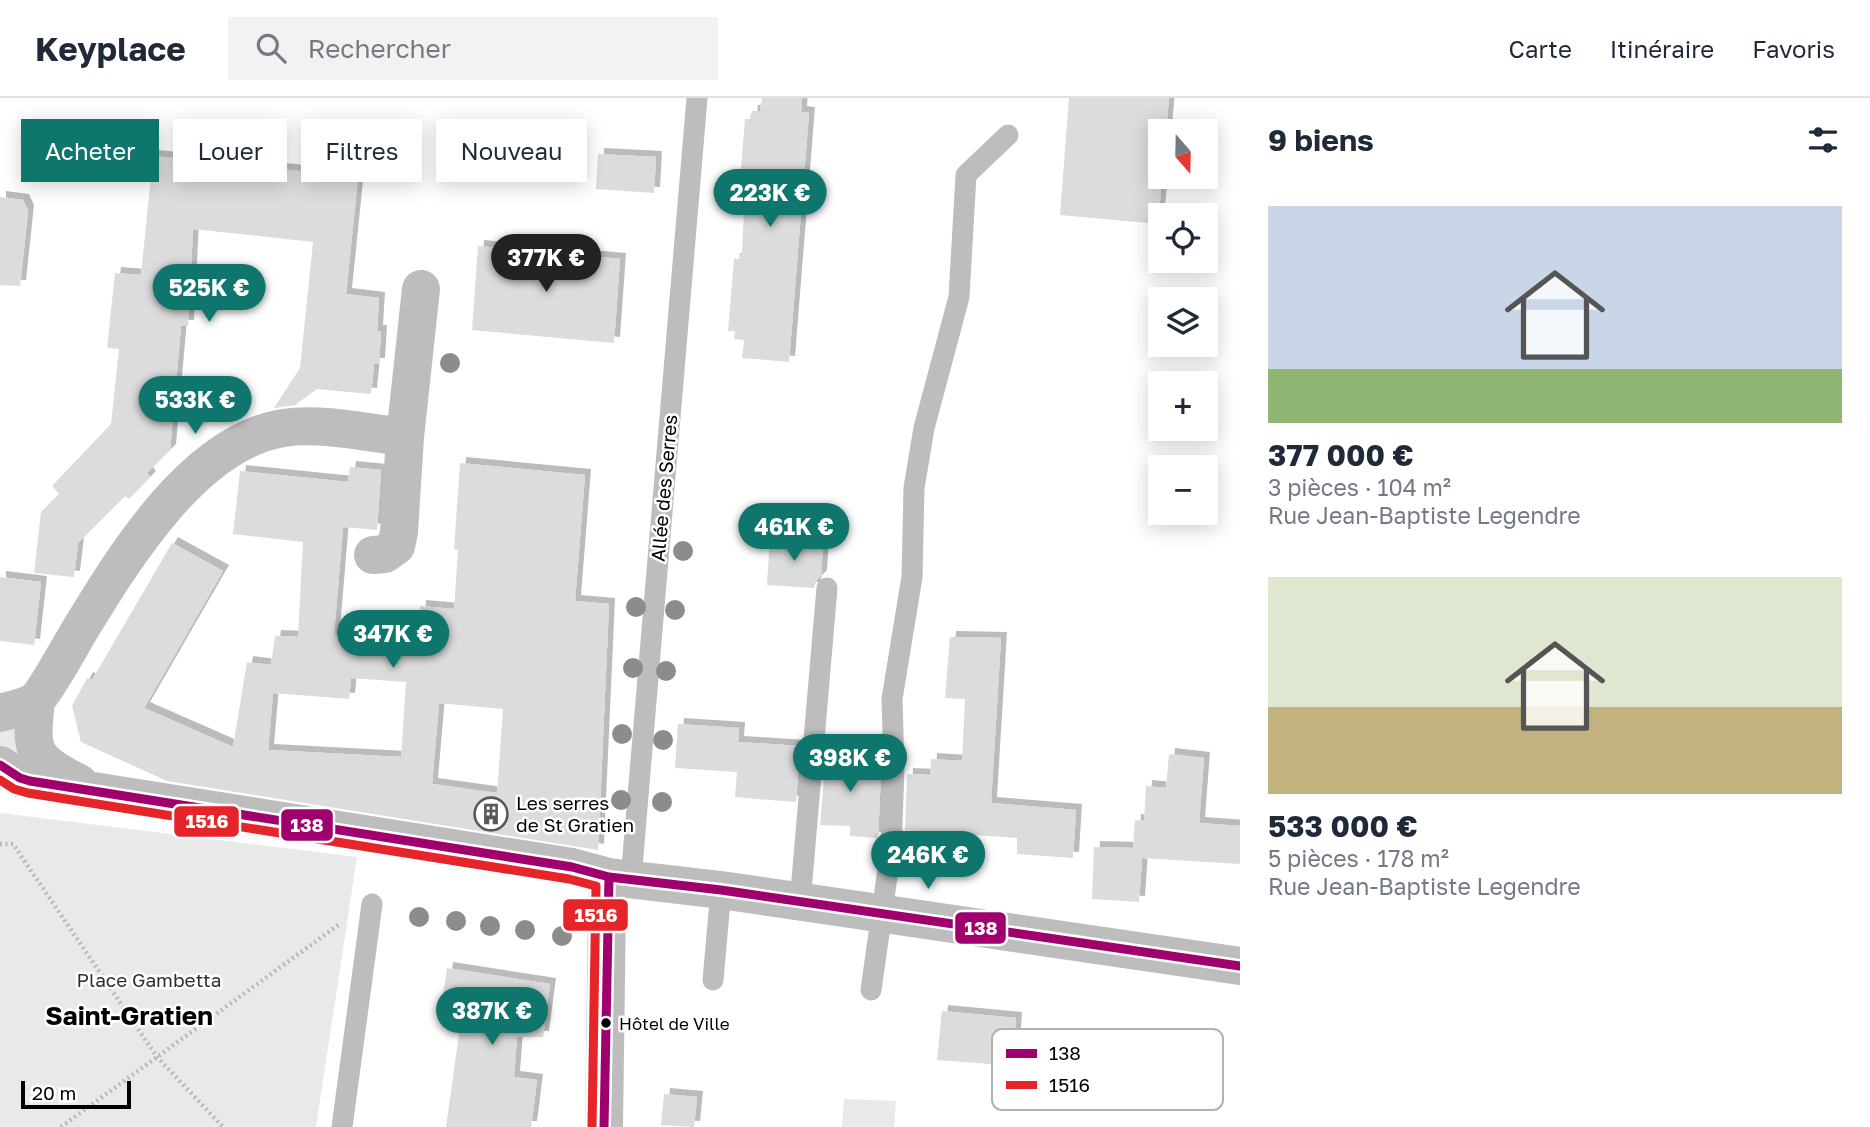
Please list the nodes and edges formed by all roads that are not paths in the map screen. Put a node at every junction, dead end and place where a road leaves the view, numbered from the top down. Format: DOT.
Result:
graph roads {
  1 [pos="697,98"];
  2 [pos="1008,135"];
  3 [pos="421,289"];
  4 [pos="405,437"];
  5 [pos="373,555"];
  6 [pos="827,588"];
  7 [pos="36,701"];
  8 [pos="0,713"];
  9 [pos="0,765"];
  10 [pos="92,789"];
  11 [pos="620,878"];
  12 [pos="721,890"];
  13 [pos="800,902"];
  14 [pos="373,904"];
  15 [pos="883,915"];
  16 [pos="1240,966"];
  17 [pos="713,979"];
  18 [pos="871,990"];
  19 [pos="342,1127"];
  20 [pos="604,1127"];
  1 -- 11 [label="lane, Allée des Serres"];
  2 -- 15 [label="lane"];
  3 -- 4 [label="street"];
  4 -- 5 [label="street"];
  4 -- 7 [label="street"];
  6 -- 13 [label="lane"];
  7 -- 8 [label="street"];
  7 -- 10 [label="street"];
  9 -- 10 [label="street"];
  10 -- 11 [label="street"];
  11 -- 12 [label="street"];
  11 -- 20 [label="street"];
  12 -- 13 [label="street"];
  12 -- 17 [label="lane"];
  13 -- 15 [label="street"];
  14 -- 19 [label="lane"];
  15 -- 16 [label="street"];
  15 -- 18 [label="lane"];
}
